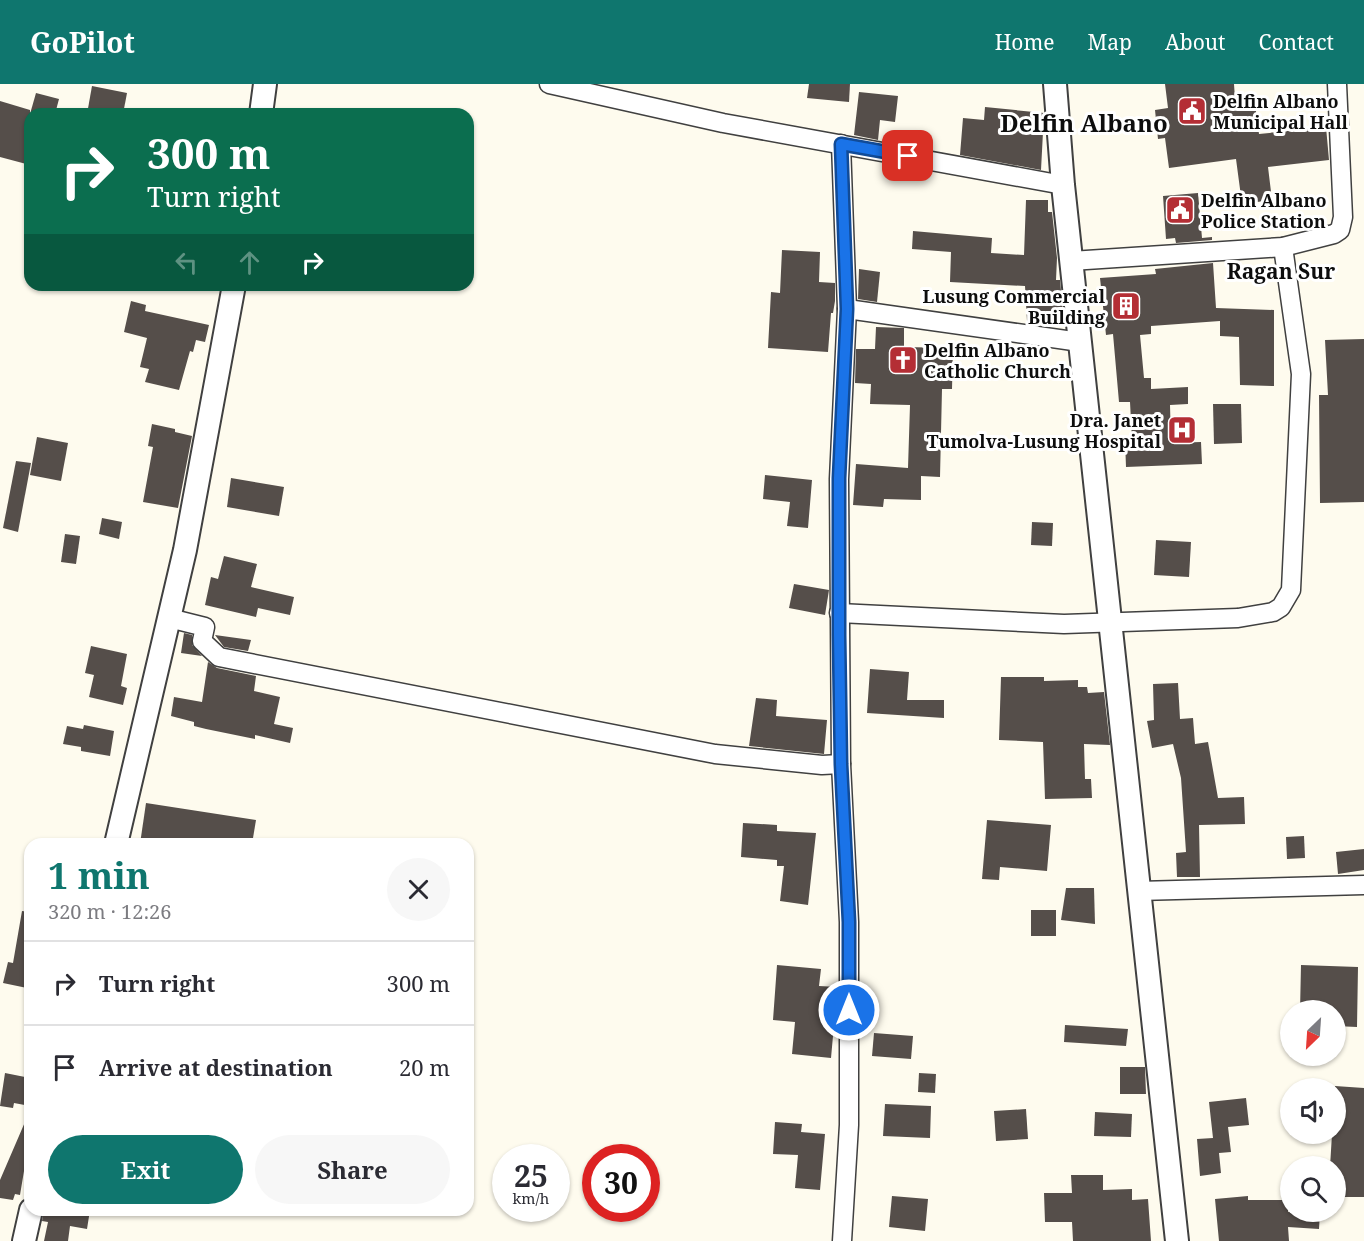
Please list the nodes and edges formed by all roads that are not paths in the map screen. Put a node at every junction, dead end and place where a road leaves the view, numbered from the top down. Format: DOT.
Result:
graph roads {
  1 [pos="265,84"];
  2 [pos="549,84"];
  3 [pos="1055,84"];
  4 [pos="1337,84"];
  5 [pos="262,108"];
  6 [pos="841,144"];
  7 [pos="1063,185"];
  8 [pos="1283,247"];
  9 [pos="1071,261"];
  10 [pos="233,291"];
  11 [pos="847,309"];
  12 [pos="1080,342"];
  13 [pos="839,613"];
  14 [pos="169,618"];
  15 [pos="1110,622"];
  16 [pos="841,764"];
  17 [pos="117,838"];
  18 [pos="1364,885"];
  19 [pos="1138,891"];
  20 [pos="30,1216"];
  21 [pos="24,1241"];
  22 [pos="842,1241"];
  23 [pos="1177,1241"];
  1 -- 5 [label="street"];
  2 -- 6 [label="street"];
  3 -- 7 [label="street"];
  4 -- 8 [label="street"];
  6 -- 7 [label="street"];
  6 -- 11 [label="street"];
  7 -- 9 [label="street"];
  8 -- 9 [label="street"];
  8 -- 15 [label="street"];
  9 -- 12 [label="street"];
  10 -- 14 [label="street"];
  11 -- 12 [label="street"];
  11 -- 13 [label="street"];
  12 -- 15 [label="street"];
  13 -- 15 [label="street"];
  13 -- 16 [label="street"];
  14 -- 16 [label="street"];
  14 -- 17 [label="street"];
  15 -- 19 [label="street"];
  16 -- 22 [label="street"];
  18 -- 19 [label="street"];
  19 -- 23 [label="street"];
  20 -- 21 [label="street"];
}
